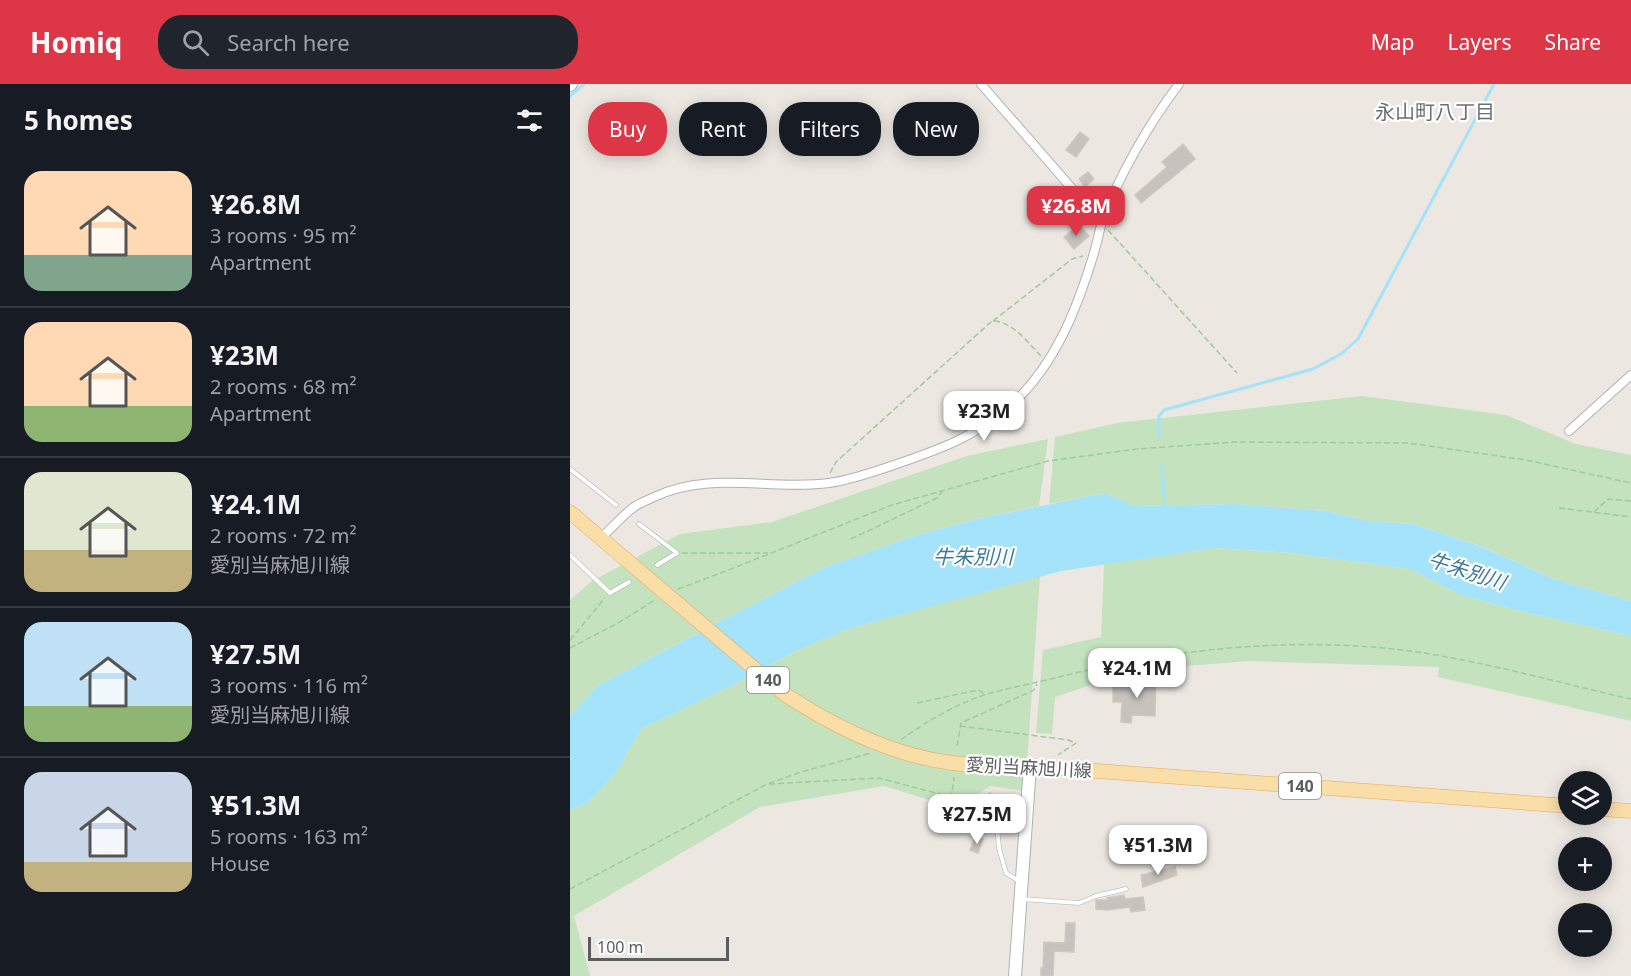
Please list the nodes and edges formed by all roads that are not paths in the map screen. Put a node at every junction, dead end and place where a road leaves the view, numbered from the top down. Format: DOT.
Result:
graph roads {
  1 [pos="981,84"];
  2 [pos="1179,84"];
  3 [pos="1102,223"];
  4 [pos="1631,375"];
  5 [pos="1569,431"];
  6 [pos="570,469"];
  7 [pos="616,505"];
  8 [pos="570,512"];
  9 [pos="639,524"];
  10 [pos="601,538"];
  11 [pos="570,555"];
  12 [pos="657,565"];
  13 [pos="629,582"];
  14 [pos="1030,766"];
  15 [pos="1558,805"];
  16 [pos="1612,810"];
  17 [pos="1631,811"];
  18 [pos="996,815"];
  19 [pos="1022,883"];
  20 [pos="1126,889"];
  21 [pos="1021,899"];
  22 [pos="1015,976"];
  1 -- 3 [label="street"];
  2 -- 3 [label="street"];
  3 -- 10 [label="street"];
  4 -- 5 [label="street"];
  6 -- 7 [label="lane"];
  8 -- 10 [label="main road, 愛別当麻旭川線 / 140"];
  9 -- 12 [label="lane"];
  10 -- 14 [label="main road, 愛別当麻旭川線 / 140"];
  11 -- 13 [label="lane"];
  14 -- 15 [label="main road, 愛別当麻旭川線 / 140"];
  14 -- 19 [label="street"];
  16 -- 17 [label="main road"];
  18 -- 19 [label="lane"];
  19 -- 21 [label="street"];
  20 -- 21 [label="lane"];
  21 -- 22 [label="street"];
}
